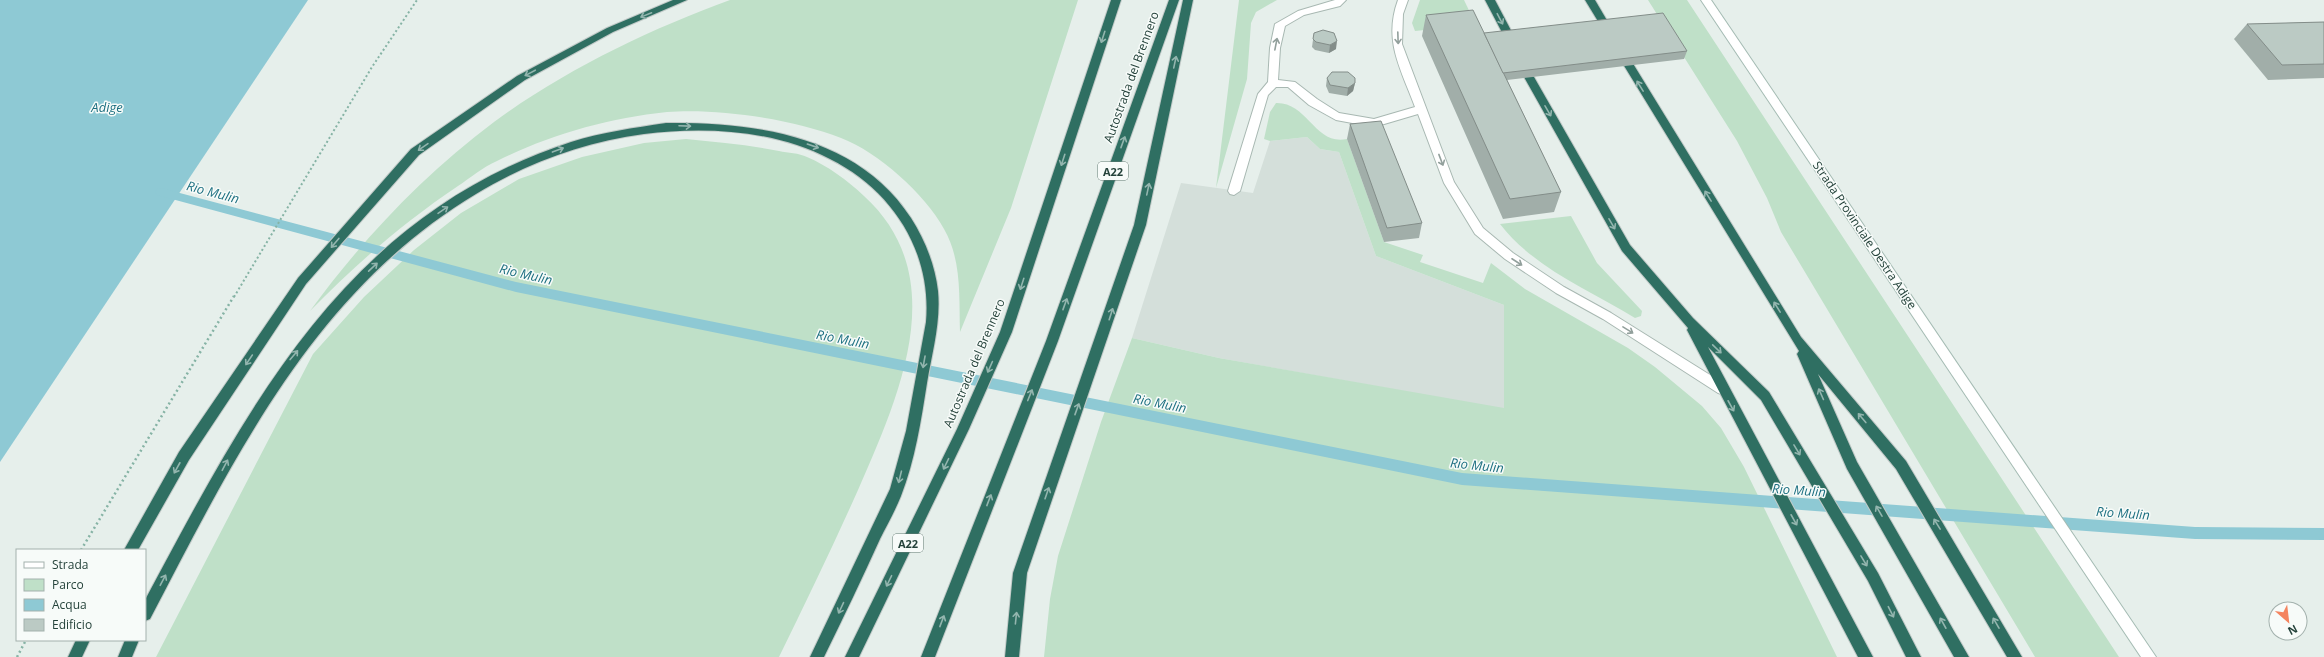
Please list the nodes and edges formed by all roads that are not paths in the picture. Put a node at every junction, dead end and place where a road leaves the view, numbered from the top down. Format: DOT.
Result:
graph roads {
  1 [pos="682,0"];
  2 [pos="1116,0"];
  3 [pos="1174,0"];
  4 [pos="1188,0"];
  5 [pos="1341,0"];
  6 [pos="1403,0"];
  7 [pos="1490,0"];
  8 [pos="1590,0"];
  9 [pos="1706,0"];
  10 [pos="1510,38"];
  11 [pos="1529,77"];
  12 [pos="1273,83"];
  13 [pos="1421,109"];
  14 [pos="1234,191"];
  15 [pos="1689,322"];
  16 [pos="1797,340"];
  17 [pos="1722,389"];
  18 [pos="132,549"];
  19 [pos="146,612"];
  20 [pos="83,641"];
  21 [pos="132,641"];
  22 [pos="75,657"];
  23 [pos="125,657"];
  24 [pos="817,657"];
  25 [pos="852,657"];
  26 [pos="928,657"];
  27 [pos="1012,657"];
  28 [pos="1866,657"];
  29 [pos="1914,657"];
  30 [pos="1962,657"];
  31 [pos="2015,657"];
  32 [pos="2149,657"];
  1 -- 18 [label="highway, one-way"];
  2 -- 25 [label="highway, Autostrada del Brennero / A22, one-way"];
  26 -- 3 [label="highway, Autostrada del Brennero / A22, one-way"];
  27 -- 4 [label="highway, one-way"];
  12 -- 5 [label="main road, one-way"];
  6 -- 13 [label="main road, one-way"];
  7 -- 10 [label="highway, one-way"];
  16 -- 8 [label="highway, one-way"];
  9 -- 32 [label="main road, Strada Provinciale Destra Adige"];
  11 -- 15 [label="highway, one-way"];
  12 -- 13 [label="main road"];
  12 -- 14 [label="main road"];
  13 -- 17 [label="main road, one-way"];
  15 -- 17 [label="highway"];
  15 -- 29 [label="highway, one-way"];
  30 -- 16 [label="highway, one-way"];
  31 -- 16 [label="highway, one-way"];
  17 -- 28 [label="highway, one-way"];
  19 -- 24 [label="highway, one-way"];
  20 -- 22 [label="highway"];
  21 -- 23 [label="highway"];
}
